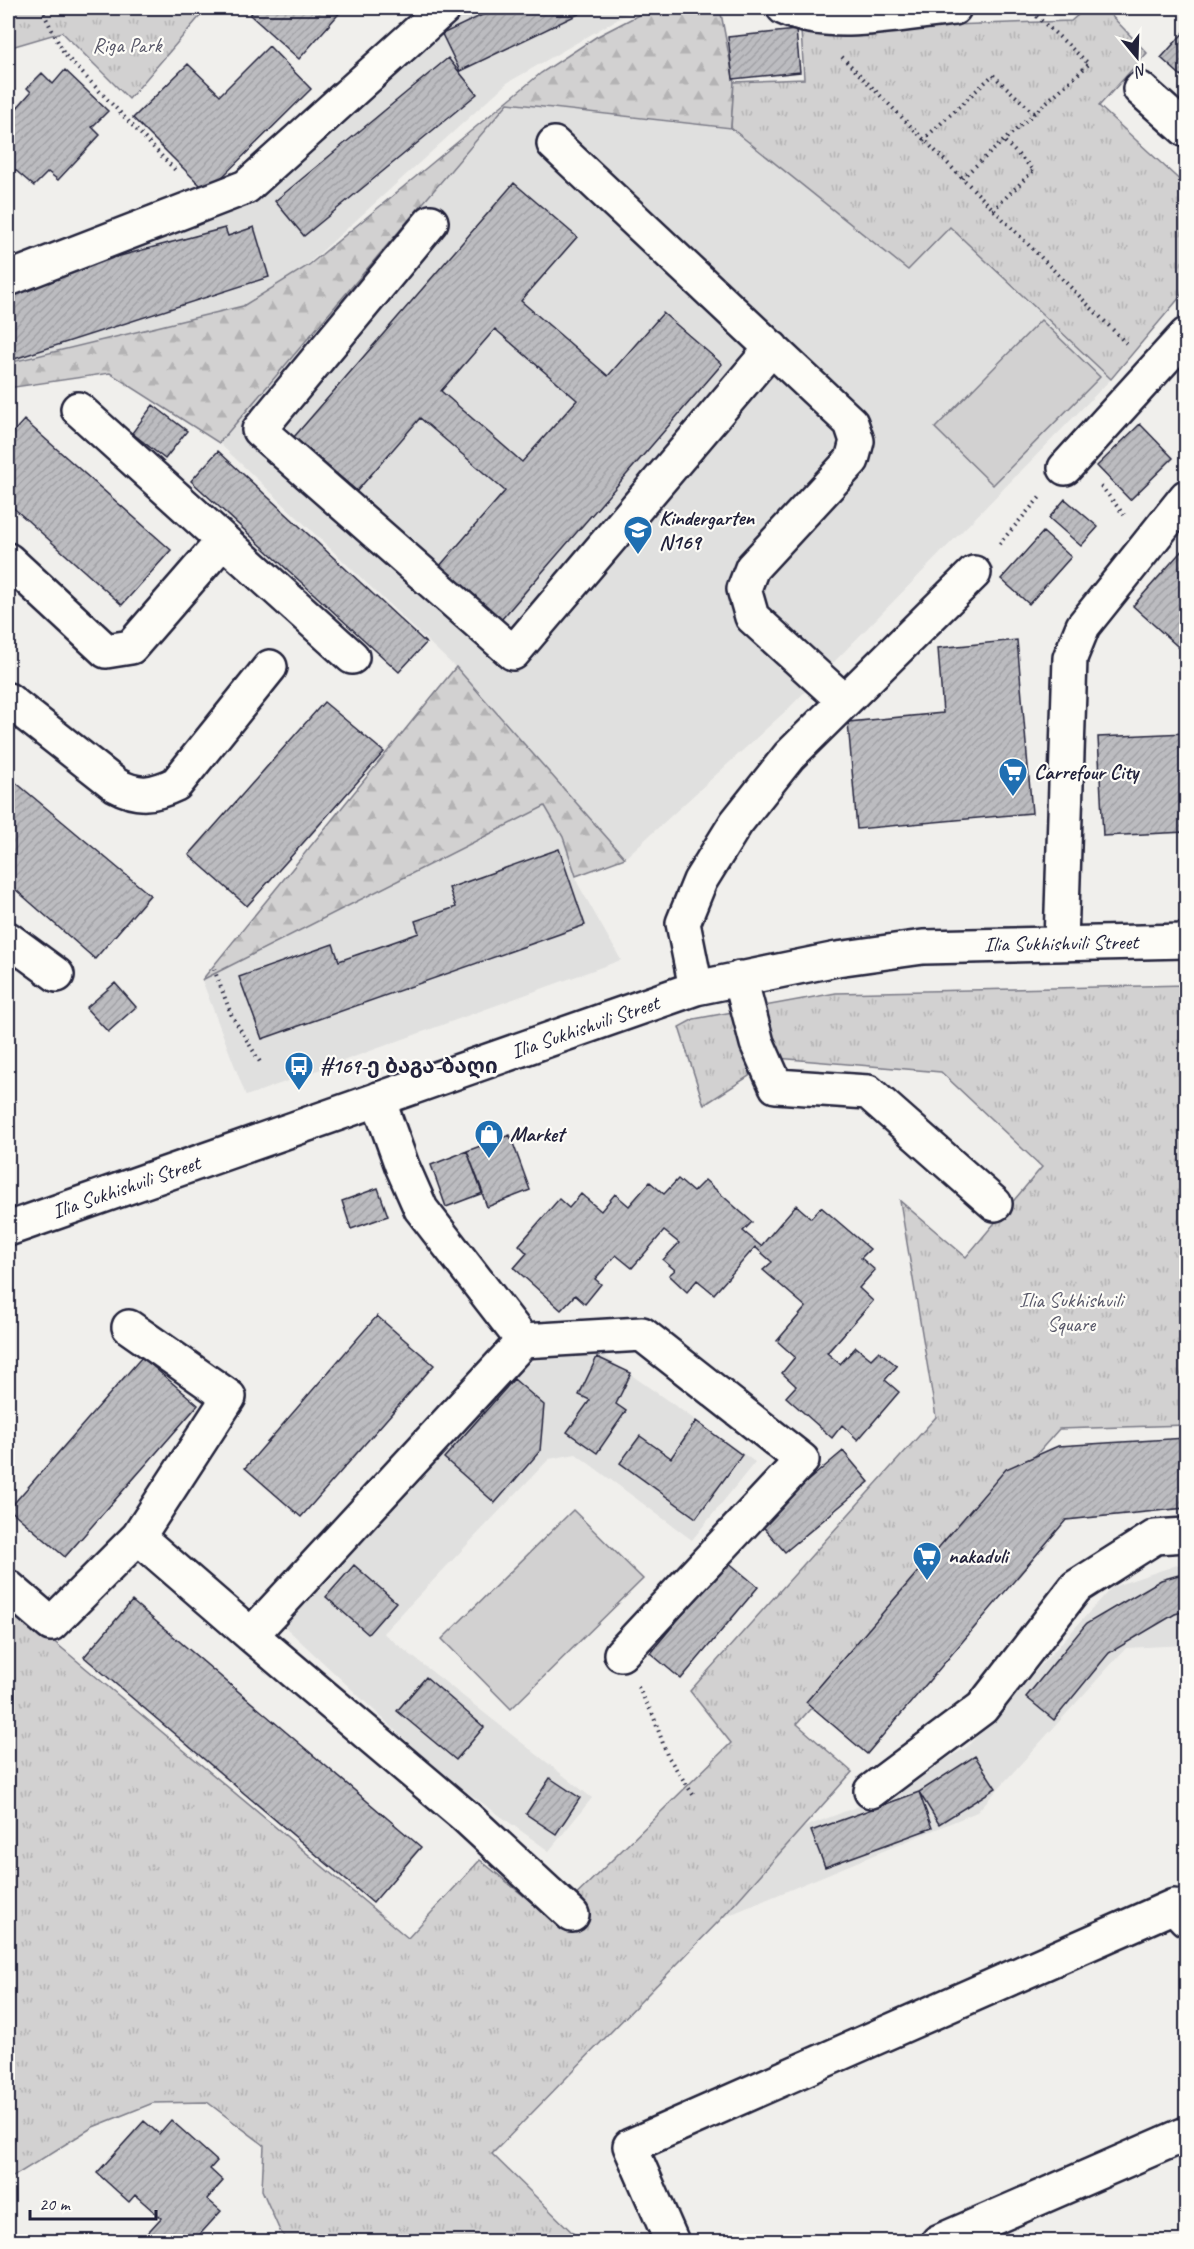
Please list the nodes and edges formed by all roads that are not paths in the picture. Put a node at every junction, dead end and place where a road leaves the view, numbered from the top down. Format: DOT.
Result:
graph roads {
  1 [pos="444,8"];
  2 [pos="954,8"];
  3 [pos="792,12"];
  4 [pos="1140,89"];
  5 [pos="1186,130"];
  6 [pos="554,144"];
  7 [pos="431,222"];
  8 [pos="8,279"];
  9 [pos="1186,334"];
  10 [pos="772,348"];
  11 [pos="78,409"];
  12 [pos="1070,462"];
  13 [pos="1186,497"];
  14 [pos="223,541"];
  15 [pos="8,560"];
  16 [pos="974,573"];
  17 [pos="351,657"];
  18 [pos="270,668"];
  19 [pos="8,700"];
  20 [pos="844,701"];
  21 [pos="8,939"];
  22 [pos="1186,941"];
  23 [pos="1061,942"];
  24 [pos="57,975"];
  25 [pos="740,978"];
  26 [pos="696,987"];
  27 [pos="378,1099"];
  28 [pos="995,1204"];
  29 [pos="8,1229"];
  30 [pos="129,1327"];
  31 [pos="523,1341"];
  32 [pos="1186,1535"];
  33 [pos="138,1537"];
  34 [pos="8,1587"];
  35 [pos="251,1635"];
  36 [pos="621,1654"];
  37 [pos="871,1791"];
  38 [pos="572,1915"];
  39 [pos="1186,1920"];
  40 [pos="1186,2134"];
  41 [pos="672,2241"];
  42 [pos="938,2241"];
  1 -- 8 [label="street"];
  2 -- 3 [label="street"];
  4 -- 5 [label="street"];
  6 -- 10 [label="street"];
  7 -- 10 [label="street"];
  9 -- 12 [label="street"];
  10 -- 20 [label="street"];
  11 -- 14 [label="street"];
  13 -- 23 [label="street"];
  14 -- 15 [label="street"];
  14 -- 17 [label="street"];
  16 -- 20 [label="street"];
  18 -- 19 [label="street"];
  20 -- 26 [label="street"];
  21 -- 24 [label="street"];
  22 -- 23 [label="street, Ilia Sukhishvili Street"];
  23 -- 25 [label="street, Ilia Sukhishvili Street"];
  25 -- 26 [label="street, Ilia Sukhishvili Street"];
  25 -- 28 [label="street"];
  26 -- 27 [label="street, Ilia Sukhishvili Street"];
  27 -- 29 [label="street, Ilia Sukhishvili Street"];
  27 -- 31 [label="street"];
  30 -- 33 [label="street"];
  31 -- 35 [label="street"];
  31 -- 36 [label="street"];
  32 -- 37 [label="street"];
  33 -- 34 [label="street"];
  33 -- 35 [label="street"];
  35 -- 38 [label="street"];
  39 -- 41 [label="street"];
  40 -- 42 [label="street"];
}
